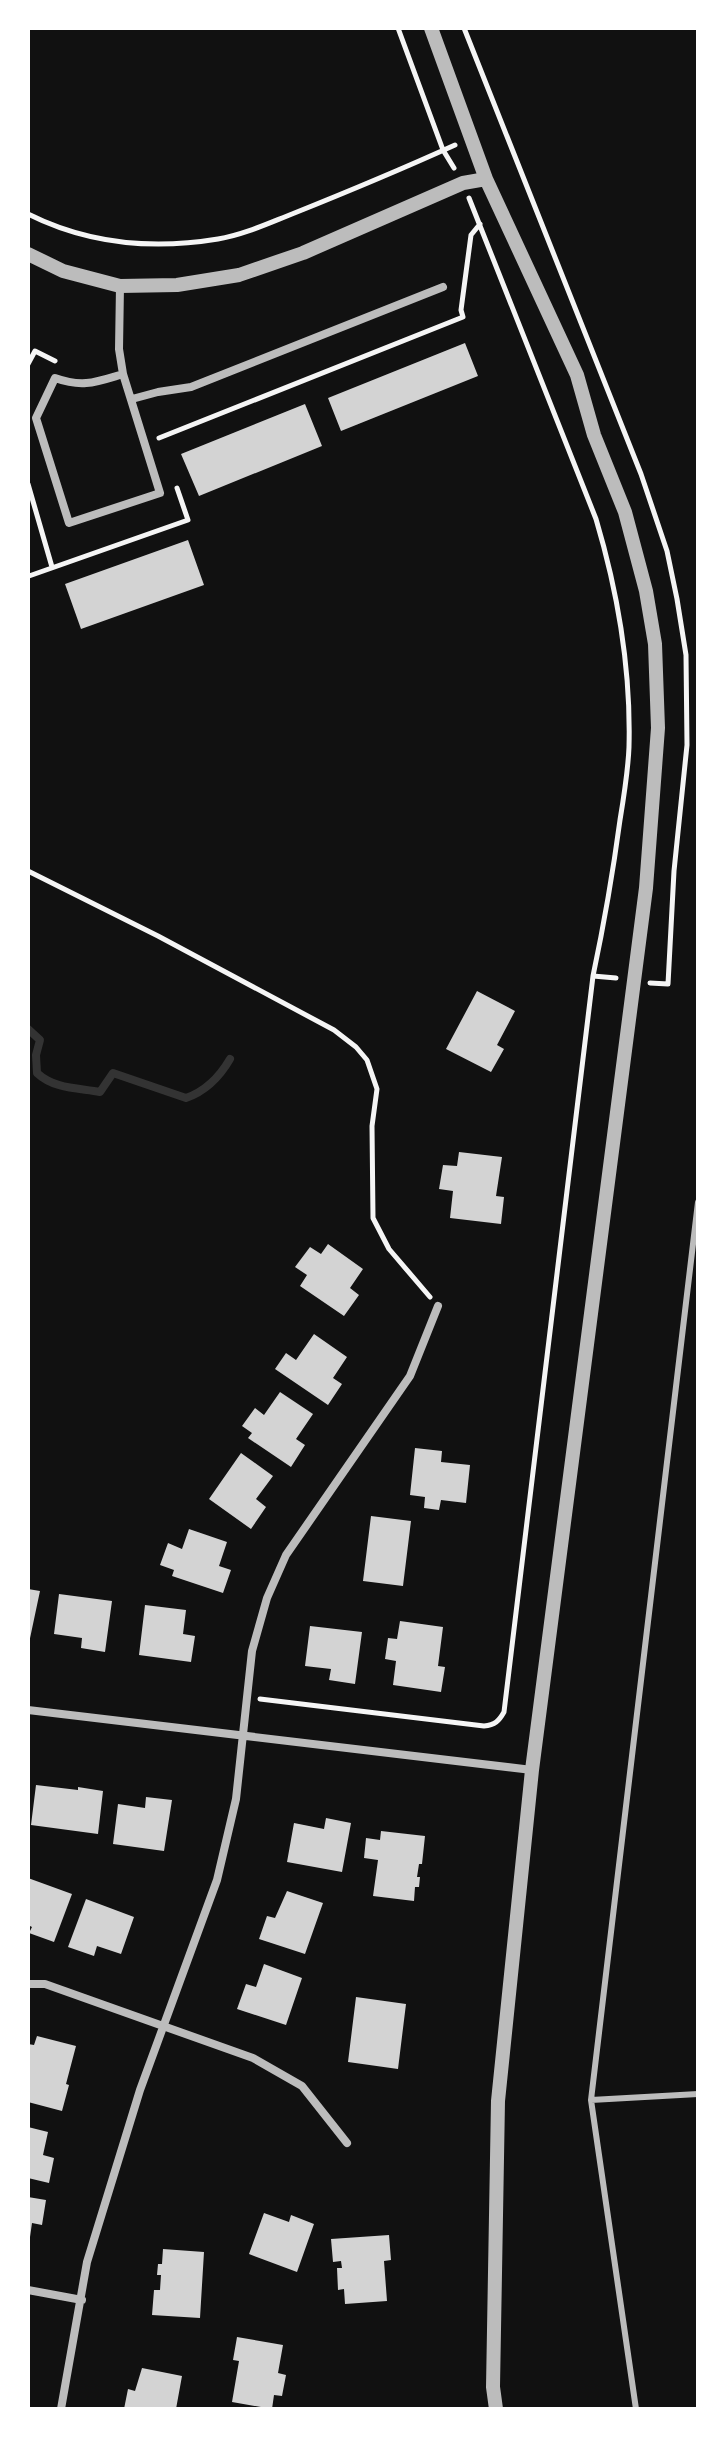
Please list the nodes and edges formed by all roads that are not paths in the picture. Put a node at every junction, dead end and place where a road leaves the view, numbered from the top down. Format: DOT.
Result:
graph roads {
  1 [pos="431,28"];
  2 [pos="486,179"];
  3 [pos="28,254"];
  4 [pos="120,286"];
  5 [pos="443,287"];
  6 [pos="123,374"];
  7 [pos="132,399"];
  8 [pos="698,1202"];
  9 [pos="438,1306"];
  10 [pos="28,1710"];
  11 [pos="242,1736"];
  12 [pos="532,1770"];
  13 [pos="28,1984"];
  14 [pos="164,2026"];
  15 [pos="698,2094"];
  16 [pos="591,2100"];
  17 [pos="347,2143"];
  18 [pos="28,2290"];
  19 [pos="82,2300"];
  20 [pos="61,2409"];
  21 [pos="496,2409"];
  22 [pos="636,2409"];
  1 -- 2 [label="street"];
  2 -- 4 [label="street"];
  2 -- 12 [label="street"];
  3 -- 4 [label="street"];
  4 -- 6 [label="street"];
  5 -- 7 [label="street"];
  6 -- 7 [label="street"];
  6 -- 7 [label="street"];
  8 -- 16 [label="lane"];
  9 -- 11 [label="street"];
  10 -- 11 [label="street"];
  11 -- 12 [label="street"];
  11 -- 14 [label="street"];
  12 -- 21 [label="street"];
  13 -- 14 [label="street"];
  14 -- 17 [label="street"];
  14 -- 19 [label="street"];
  15 -- 16 [label="lane"];
  16 -- 22 [label="lane"];
  18 -- 19 [label="street"];
  19 -- 20 [label="street"];
}
